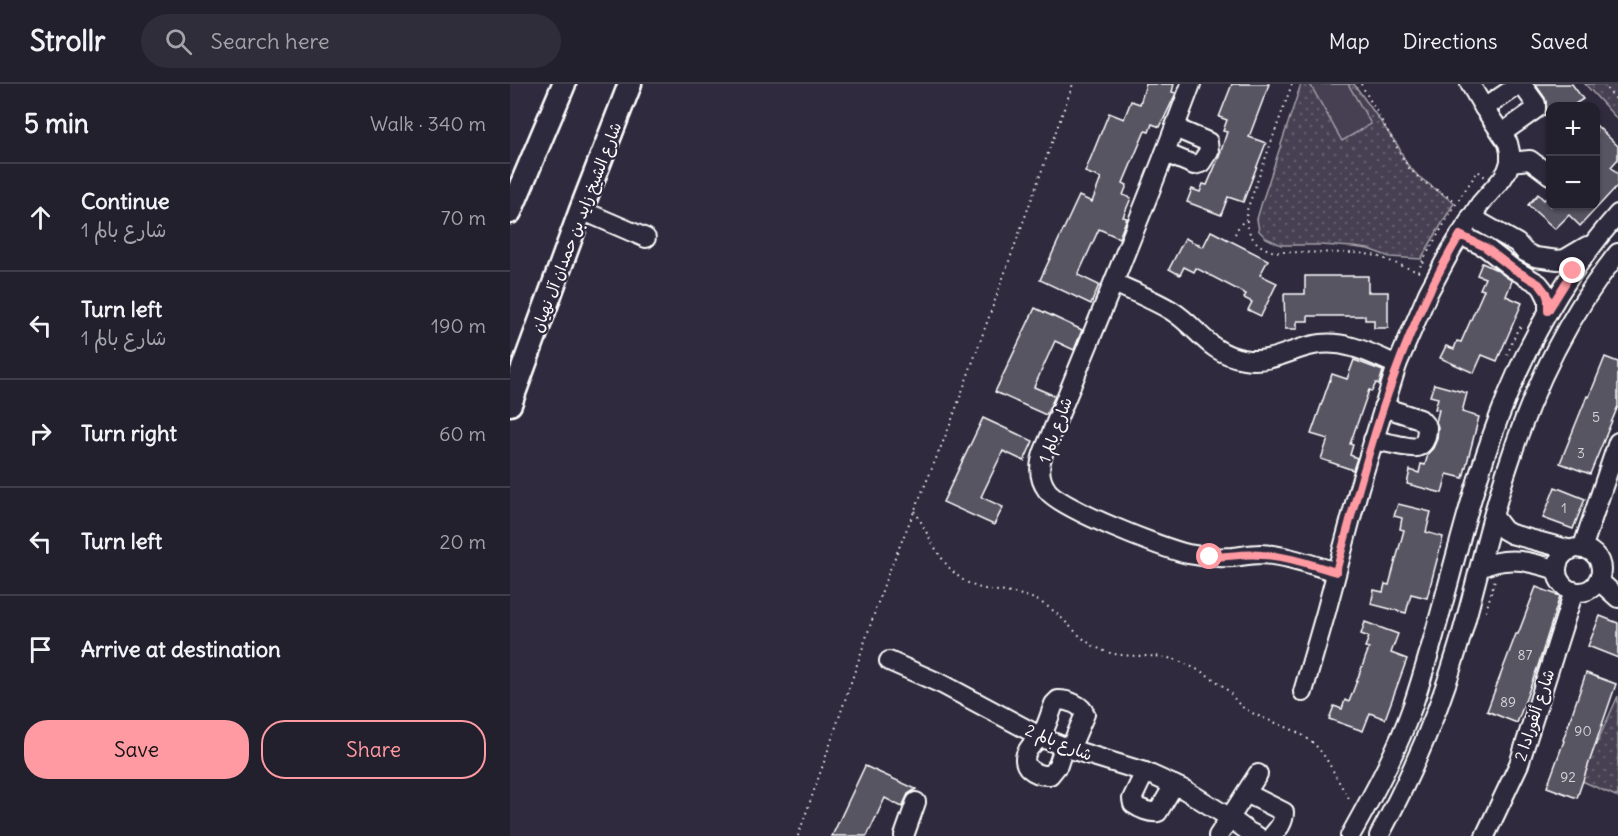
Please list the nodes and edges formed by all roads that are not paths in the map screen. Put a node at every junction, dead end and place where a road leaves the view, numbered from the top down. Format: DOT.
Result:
graph roads {
  1 [pos="564,84"];
  2 [pos="630,84"];
  3 [pos="1191,84"];
  4 [pos="1470,84"];
  5 [pos="1484,108"];
  6 [pos="1175,128"];
  7 [pos="1502,133"];
  8 [pos="1165,153"];
  9 [pos="1510,162"];
  10 [pos="1546,171"];
  11 [pos="581,210"];
  12 [pos="510,213"];
  13 [pos="1618,214"];
  14 [pos="1471,217"];
  15 [pos="1460,235"];
  16 [pos="646,238"];
  17 [pos="1594,242"];
  18 [pos="1517,243"];
  19 [pos="1618,252"];
  20 [pos="1541,258"];
  21 [pos="1506,262"];
  22 [pos="1528,277"];
  23 [pos="1114,283"];
  24 [pos="1548,311"];
  25 [pos="1397,365"];
  26 [pos="510,404"];
  27 [pos="1383,407"];
  28 [pos="1373,440"];
  29 [pos="1618,442"];
  30 [pos="1494,517"];
  31 [pos="1517,536"];
  32 [pos="1576,549"];
  33 [pos="1513,560"];
  34 [pos="1480,568"];
  35 [pos="1557,570"];
  36 [pos="1336,572"];
  37 [pos="1598,580"];
  38 [pos="1574,591"];
  39 [pos="1618,598"];
  40 [pos="889,661"];
  41 [pos="1303,692"];
  42 [pos="1409,716"];
  43 [pos="1041,737"];
  44 [pos="1067,748"];
  45 [pos="1412,769"];
  46 [pos="1145,772"];
  47 [pos="1258,774"];
  48 [pos="1174,785"];
  49 [pos="1246,793"];
  50 [pos="916,802"];
  51 [pos="1230,818"];
  52 [pos="904,836"];
  53 [pos="1218,836"];
  54 [pos="1257,836"];
  55 [pos="1272,836"];
  56 [pos="1350,836"];
  57 [pos="1379,836"];
  58 [pos="1485,836"];
  1 -- 12 [label="main road"];
  2 -- 11 [label="main road, شارع الشيخ زايد بن حمدان آل نهيان"];
  3 -- 6 [label="street, شارع بالم 1"];
  4 -- 5 [label="street"];
  5 -- 7 [label="street"];
  5 -- 7 [label="street"];
  6 -- 8 [label="street, شارع بالم 1"];
  6 -- 8 [label="street"];
  7 -- 9 [label="street"];
  8 -- 23 [label="street, شارع بالم 1"];
  9 -- 10 [label="street"];
  9 -- 14 [label="street"];
  11 -- 16 [label="street"];
  11 -- 26 [label="main road, شارع الشيخ زايد بن حمدان آل نهيان"];
  13 -- 17 [label="street"];
  14 -- 15 [label="street"];
  14 -- 18 [label="street"];
  15 -- 21 [label="street"];
  15 -- 25 [label="street"];
  17 -- 20 [label="street"];
  17 -- 24 [label="street"];
  18 -- 20 [label="street"];
  18 -- 21 [label="street"];
  19 -- 30 [label="street"];
  20 -- 22 [label="street"];
  21 -- 22 [label="street"];
  22 -- 24 [label="street"];
  23 -- 25 [label="street"];
  23 -- 36 [label="street, شارع بالم 1"];
  24 -- 42 [label="street"];
  25 -- 27 [label="street"];
  27 -- 28 [label="street"];
  27 -- 28 [label="street"];
  28 -- 36 [label="street"];
  29 -- 32 [label="street"];
  30 -- 31 [label="street"];
  30 -- 34 [label="street"];
  31 -- 32 [label="street"];
  31 -- 33 [label="street"];
  32 -- 35 [label="street"];
  32 -- 37 [label="street"];
  33 -- 34 [label="street"];
  33 -- 35 [label="street"];
  34 -- 45 [label="street"];
  35 -- 38 [label="street"];
  36 -- 41 [label="street"];
  37 -- 38 [label="street"];
  37 -- 39 [label="street"];
  38 -- 58 [label="street, شارع ألفورادا 2"];
  40 -- 43 [label="street, شارع بالم 2"];
  42 -- 45 [label="street"];
  42 -- 56 [label="street"];
  43 -- 44 [label="street, شارع بالم 2"];
  43 -- 44 [label="street"];
  43 -- 44 [label="street"];
  44 -- 46 [label="street, شارع بالم 2"];
  45 -- 57 [label="street"];
  46 -- 48 [label="street, شارع بالم 2"];
  46 -- 48 [label="street"];
  47 -- 49 [label="street"];
  48 -- 51 [label="street, شارع بالم 2"];
  49 -- 51 [label="street"];
  49 -- 55 [label="street"];
  50 -- 52 [label="street"];
  51 -- 53 [label="street"];
  51 -- 54 [label="street, شارع بالم 2"];
}
